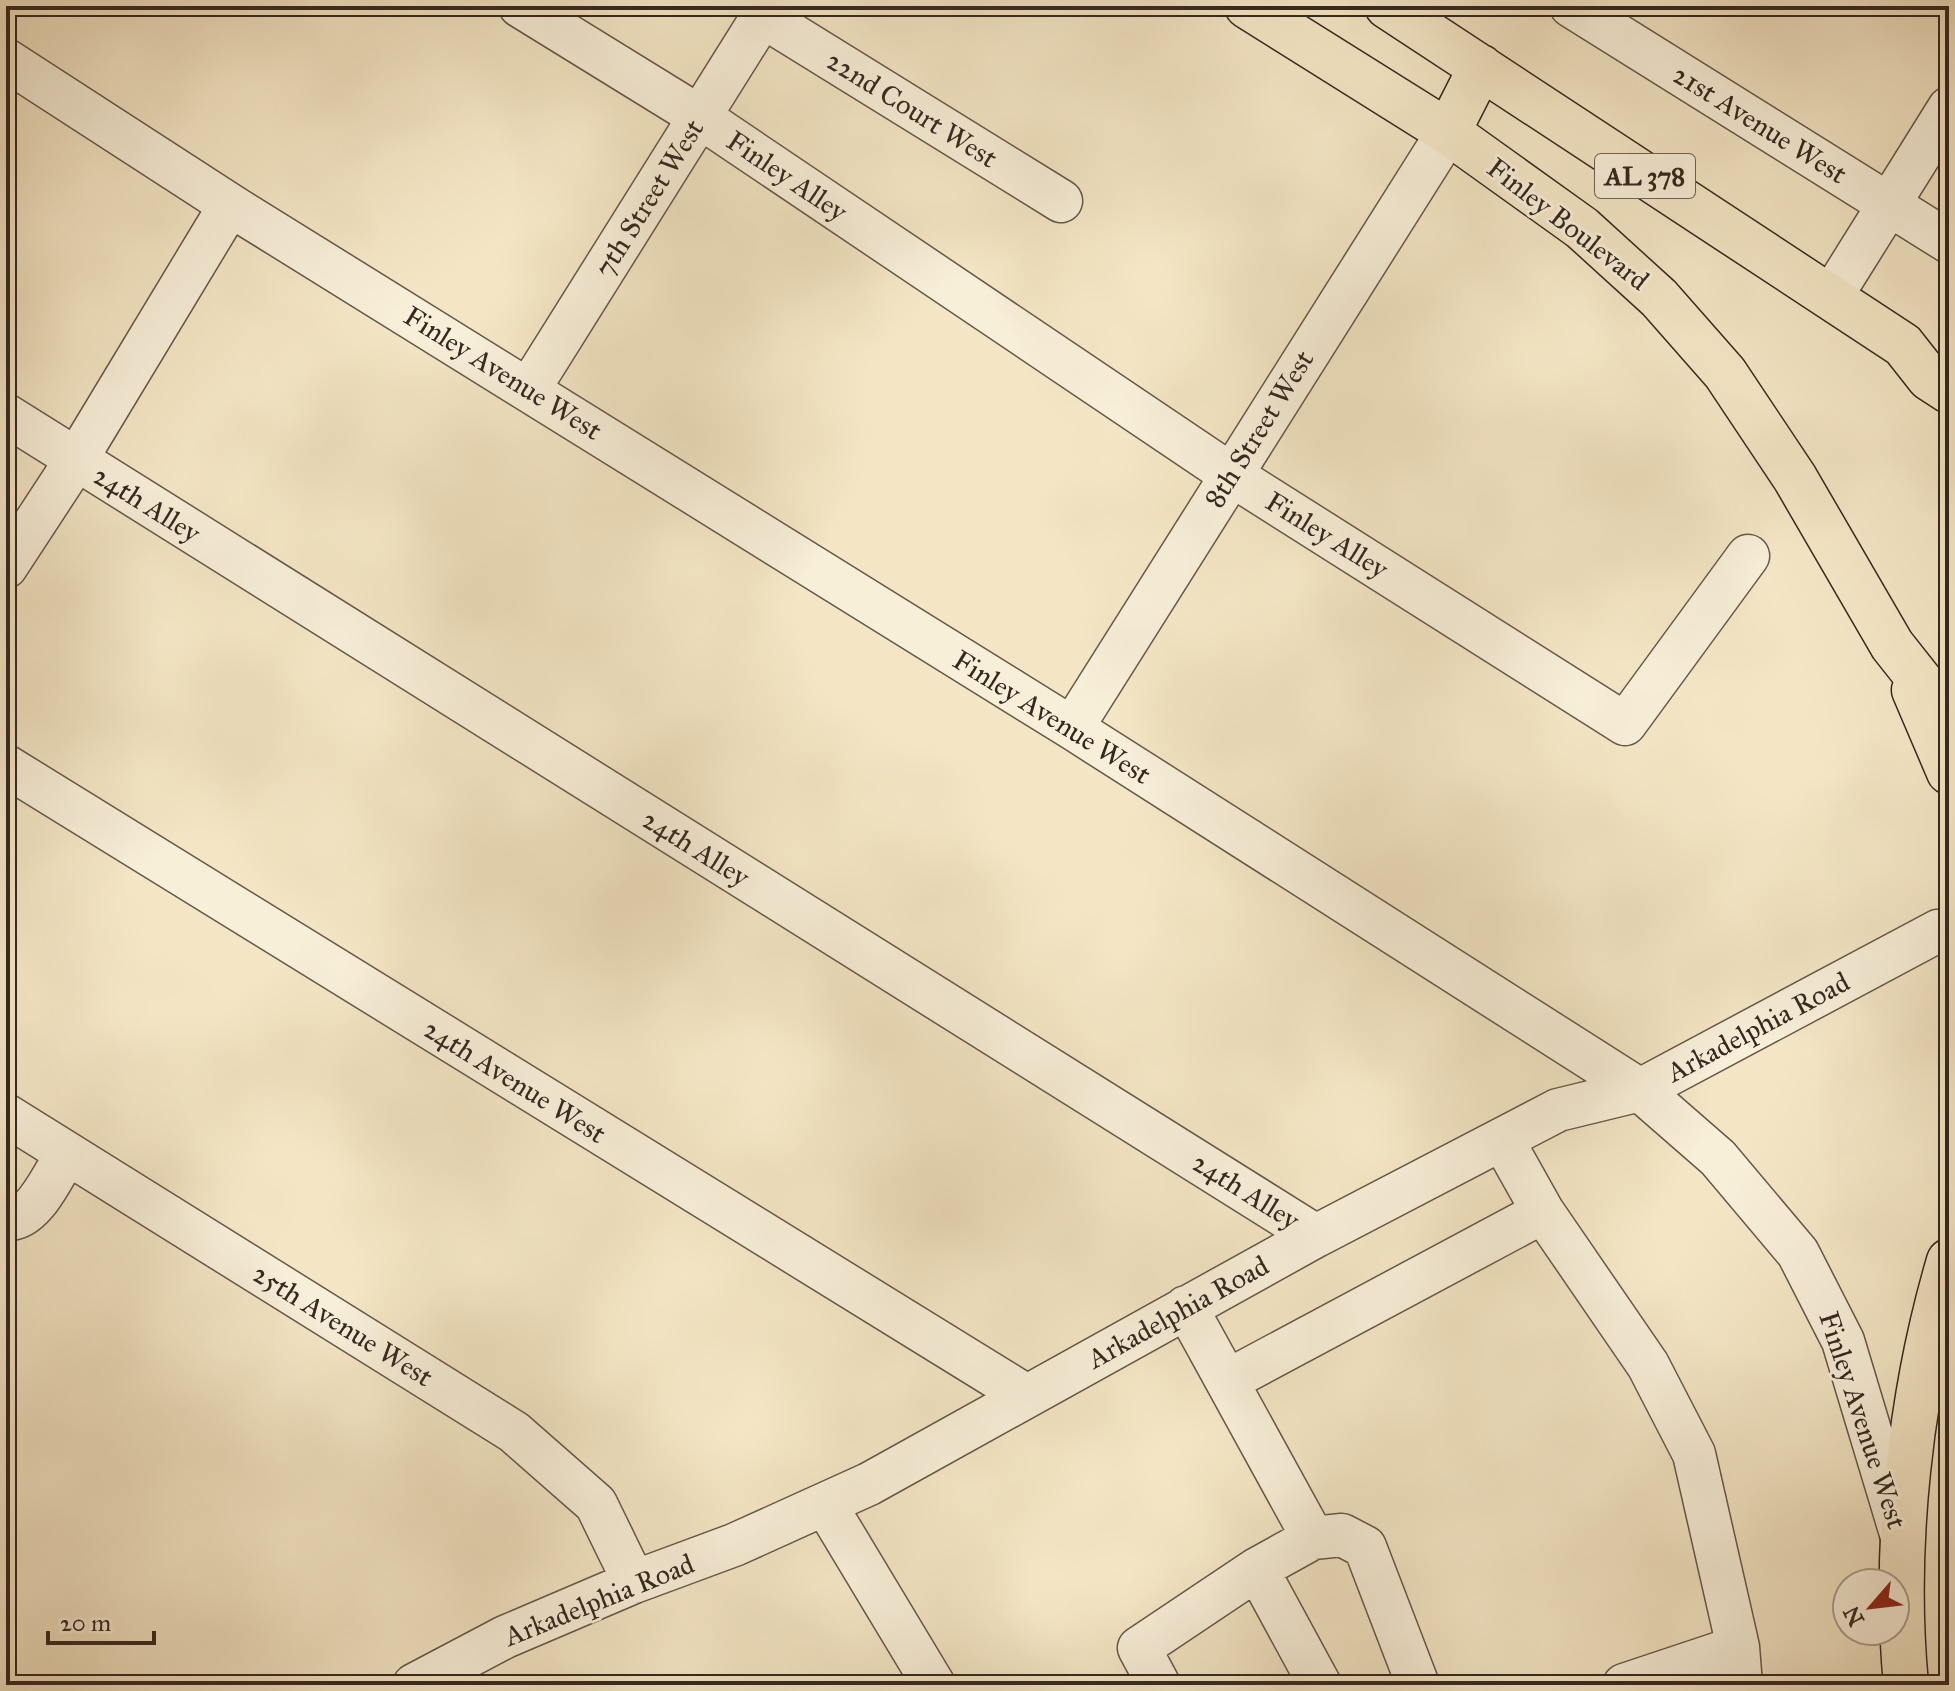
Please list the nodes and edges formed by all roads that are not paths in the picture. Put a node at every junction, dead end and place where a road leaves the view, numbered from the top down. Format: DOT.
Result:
graph roads {
  1 [pos="520,6"];
  2 [pos="1247,6"];
  3 [pos="1387,6"];
  4 [pos="1571,6"];
  5 [pos="766,11"];
  6 [pos="6,60"];
  7 [pos="1481,67"];
  8 [pos="1949,108"];
  9 [pos="700,117"];
  10 [pos="1448,132"];
  11 [pos="1061,201"];
  12 [pos="230,205"];
  13 [pos="1889,205"];
  14 [pos="1949,242"];
  15 [pos="1831,297"];
  16 [pos="1903,345"];
  17 [pos="1949,360"];
  18 [pos="529,389"];
  19 [pos="1949,391"];
  20 [pos="6,415"];
  21 [pos="76,460"];
  22 [pos="1230,474"];
  23 [pos="1748,556"];
  24 [pos="6,567"];
  25 [pos="1892,645"];
  26 [pos="1949,717"];
  27 [pos="1072,728"];
  28 [pos="6,766"];
  29 [pos="1949,772"];
  30 [pos="1938,931"];
  31 [pos="1640,1090"];
  32 [pos="6,1115"];
  33 [pos="1502,1139"];
  34 [pos="67,1153"];
  35 [pos="1543,1212"];
  36 [pos="6,1219"];
  37 [pos="1316,1236"];
  38 [pos="1949,1261"];
  39 [pos="1186,1307"];
  40 [pos="1227,1381"];
  41 [pos="1025,1395"];
  42 [pos="825,1504"];
  43 [pos="1313,1538"];
  44 [pos="1904,1544"];
  45 [pos="1257,1569"];
  46 [pos="634,1582"];
  47 [pos="1740,1666"];
  48 [pos="1315,1683"];
  49 [pos="414,1685"];
  50 [pos="934,1685"];
  51 [pos="1159,1685"];
  52 [pos="1418,1685"];
  53 [pos="1624,1685"];
  54 [pos="1906,1685"];
  1 -- 9 [label="street"];
  2 -- 10 [label="main road, Finley Boulevard / AL 378"];
  3 -- 7 [label="main road, AL 378"];
  4 -- 13 [label="street, 21st Avenue West"];
  5 -- 9 [label="street, 7th Street West"];
  5 -- 11 [label="street, 22nd Court West"];
  6 -- 12 [label="street, Finley Avenue West"];
  7 -- 10 [label="main road"];
  7 -- 15 [label="main road, AL 378"];
  8 -- 13 [label="street"];
  9 -- 18 [label="street, 7th Street West"];
  9 -- 22 [label="street, Finley Alley"];
  10 -- 22 [label="street, 8th Street West"];
  10 -- 25 [label="main road, Finley Boulevard / AL 378"];
  12 -- 18 [label="street, Finley Avenue West"];
  12 -- 21 [label="street"];
  13 -- 14 [label="street, 21st Avenue West"];
  13 -- 15 [label="street"];
  15 -- 16 [label="main road, AL 378"];
  16 -- 17 [label="main road"];
  16 -- 19 [label="main road, AL 378"];
  18 -- 27 [label="street, Finley Avenue West"];
  20 -- 21 [label="street, 24th Alley"];
  21 -- 24 [label="street"];
  21 -- 37 [label="street, 24th Alley"];
  22 -- 23 [label="street, Finley Alley"];
  22 -- 27 [label="street, 8th Street West"];
  25 -- 26 [label="main road, Finley Boulevard / AL 378"];
  25 -- 29 [label="main road"];
  27 -- 31 [label="street, Finley Avenue West"];
  28 -- 41 [label="street, 24th Avenue West"];
  30 -- 31 [label="street, Arkadelphia Road"];
  31 -- 33 [label="street, Arkadelphia Road"];
  31 -- 44 [label="street, Finley Avenue West"];
  32 -- 34 [label="street, 25th Avenue West"];
  33 -- 35 [label="street"];
  33 -- 37 [label="street, Arkadelphia Road"];
  34 -- 36 [label="street"];
  34 -- 46 [label="street, 25th Avenue West"];
  35 -- 40 [label="street"];
  35 -- 47 [label="street"];
  37 -- 39 [label="street, Arkadelphia Road"];
  38 -- 44 [label="main road"];
  39 -- 40 [label="street"];
  39 -- 41 [label="street, Arkadelphia Road"];
  40 -- 43 [label="street"];
  41 -- 42 [label="street, Arkadelphia Road"];
  42 -- 46 [label="street, Arkadelphia Road"];
  42 -- 50 [label="street"];
  43 -- 45 [label="street"];
  43 -- 52 [label="street"];
  44 -- 54 [label="main road"];
  45 -- 48 [label="street"];
  45 -- 51 [label="street"];
  46 -- 49 [label="street, Arkadelphia Road"];
  47 -- 53 [label="street"];
}
